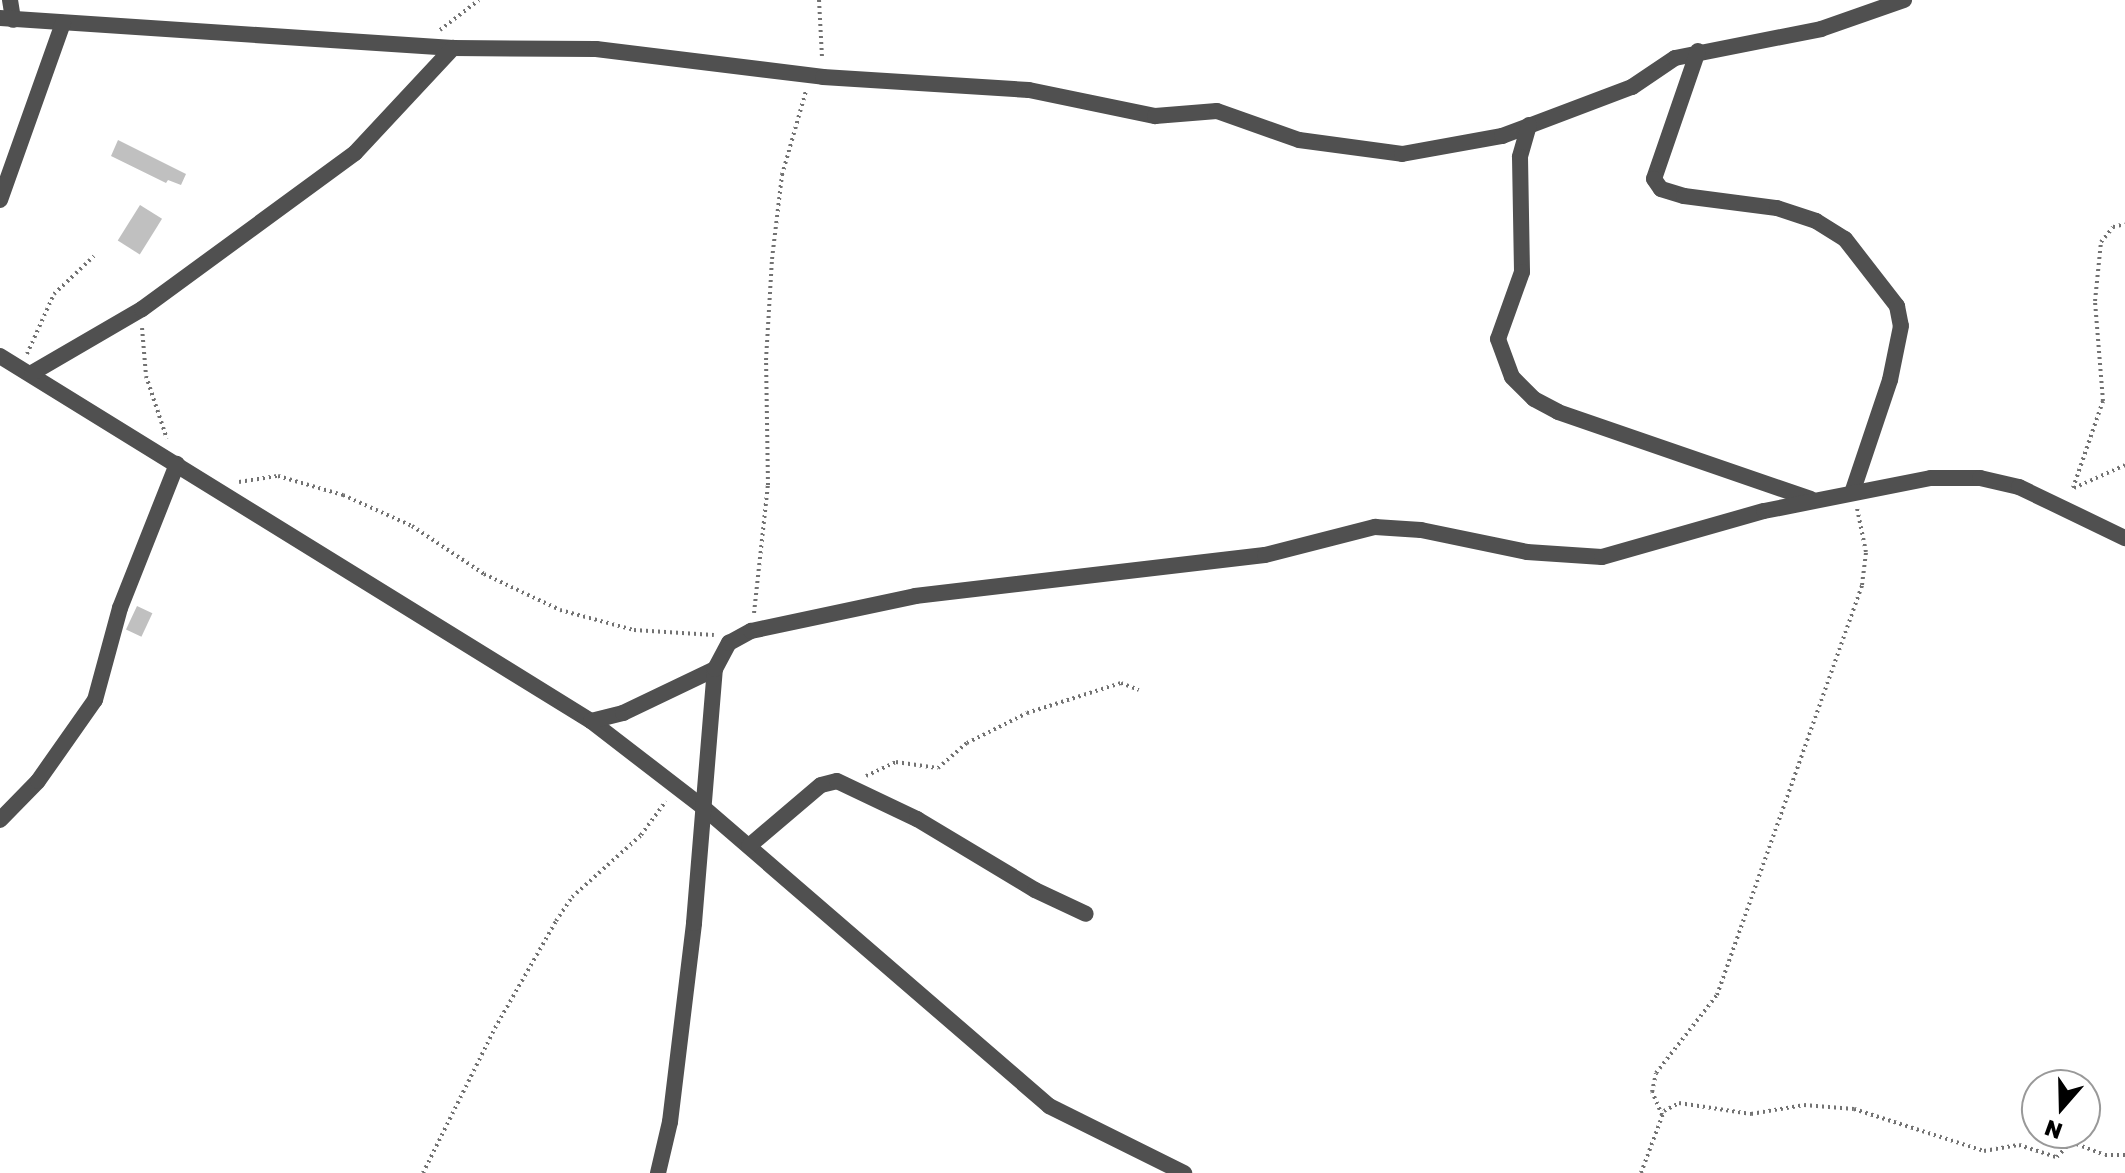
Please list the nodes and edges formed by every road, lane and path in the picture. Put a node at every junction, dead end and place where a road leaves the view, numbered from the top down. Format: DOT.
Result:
graph roads {
  1 [pos="10,0"];
  2 [pos="479,0"];
  3 [pos="819,0"];
  4 [pos="1904,0"];
  5 [pos="6,19"];
  6 [pos="63,23"];
  7 [pos="414,45"];
  8 [pos="453,48"];
  9 [pos="1698,51"];
  10 [pos="816,76"];
  11 [pos="1529,125"];
  12 [pos="0,200"];
  13 [pos="2125,224"];
  14 [pos="94,256"];
  15 [pos="142,309"];
  16 [pos="0,356"];
  17 [pos="26,370"];
  18 [pos="177,464"];
  19 [pos="2125,465"];
  20 [pos="215,488"];
  21 [pos="2073,488"];
  22 [pos="1853,490"];
  23 [pos="2045,499"];
  24 [pos="1812,500"];
  25 [pos="2125,538"];
  26 [pos="746,634"];
  27 [pos="715,669"];
  28 [pos="1139,690"];
  29 [pos="591,721"];
  30 [pos="850,785"];
  31 [pos="676,786"];
  32 [pos="704,808"];
  33 [pos="0,820"];
  34 [pos="749,846"];
  35 [pos="1086,914"];
  36 [pos="1662,1115"];
  37 [pos="2125,1155"];
  38 [pos="423,1173"];
  39 [pos="658,1173"];
  40 [pos="1184,1173"];
  41 [pos="1641,1173"];
  1 -- 5 [label="street"];
  2 -- 7 [label="path"];
  3 -- 10 [label="path"];
  4 -- 9 [label="street"];
  5 -- 6 [label="street"];
  6 -- 7 [label="street"];
  6 -- 12 [label="street"];
  7 -- 8 [label="street"];
  8 -- 10 [label="street"];
  8 -- 15 [label="street"];
  9 -- 11 [label="street"];
  9 -- 22 [label="street"];
  10 -- 11 [label="street"];
  10 -- 26 [label="path"];
  11 -- 24 [label="street"];
  13 -- 21 [label="path"];
  14 -- 17 [label="path"];
  15 -- 17 [label="street"];
  15 -- 18 [label="path"];
  16 -- 17 [label="street"];
  17 -- 18 [label="street"];
  18 -- 20 [label="street"];
  18 -- 33 [label="street"];
  19 -- 21 [label="path"];
  20 -- 26 [label="path"];
  20 -- 29 [label="street"];
  21 -- 23 [label="path"];
  22 -- 23 [label="street"];
  22 -- 24 [label="street"];
  22 -- 36 [label="path"];
  23 -- 25 [label="street"];
  24 -- 26 [label="street"];
  26 -- 27 [label="street"];
  27 -- 29 [label="street"];
  27 -- 32 [label="street"];
  28 -- 30 [label="path"];
  29 -- 31 [label="street"];
  30 -- 34 [label="street"];
  30 -- 35 [label="street"];
  31 -- 32 [label="street"];
  31 -- 38 [label="path"];
  32 -- 34 [label="street"];
  32 -- 39 [label="street"];
  34 -- 40 [label="street"];
  36 -- 37 [label="path"];
  36 -- 41 [label="path"];
}
